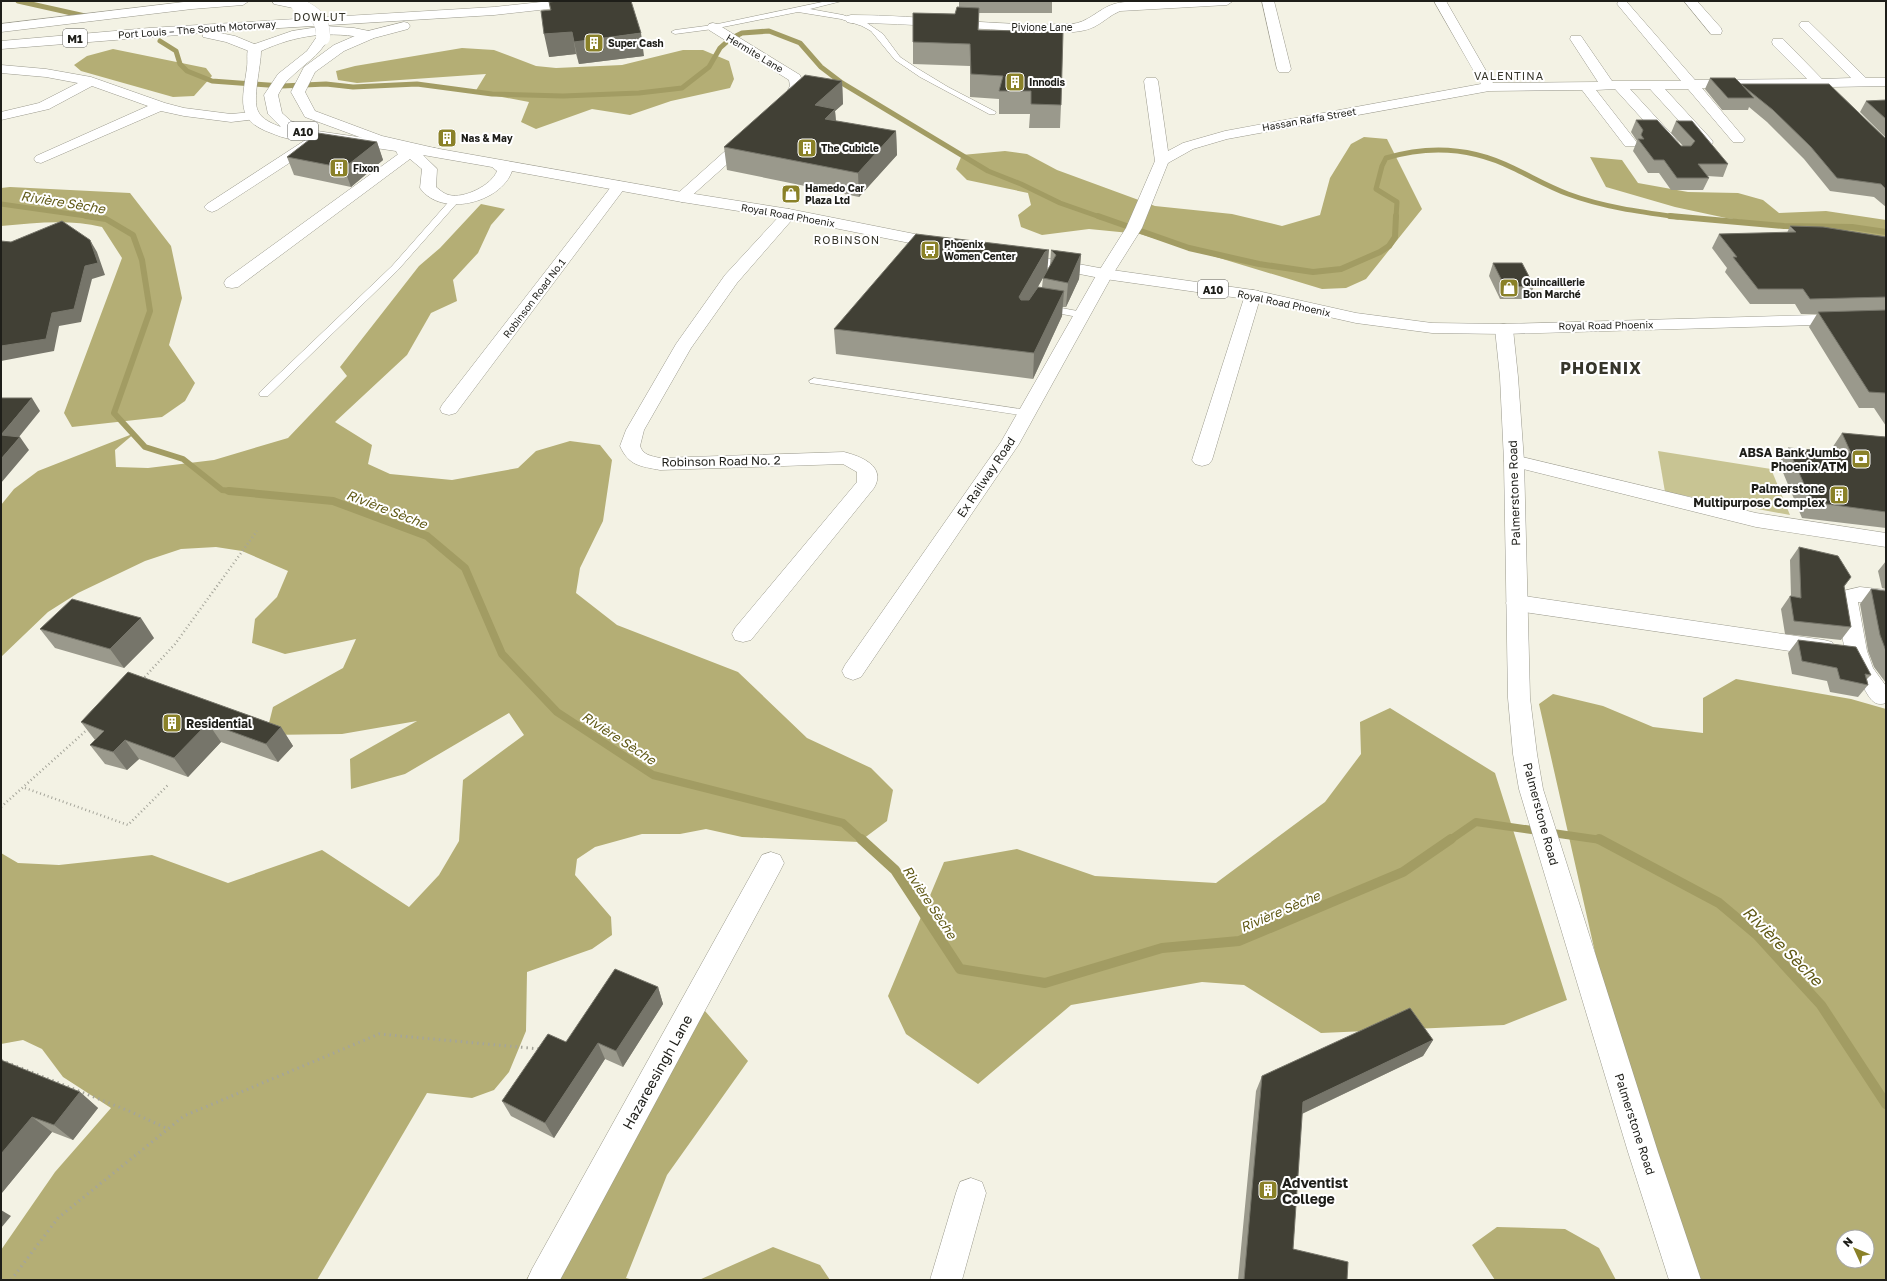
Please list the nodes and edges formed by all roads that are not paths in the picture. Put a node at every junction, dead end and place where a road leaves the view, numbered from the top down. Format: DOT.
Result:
graph roads {
  1 [pos="243,1"];
  2 [pos="278,1"];
  3 [pos="491,1"];
  4 [pos="584,1"];
  5 [pos="838,1"];
  6 [pos="1226,1"];
  7 [pos="1268,1"];
  8 [pos="1440,1"];
  9 [pos="1690,1"];
  10 [pos="559,4"];
  11 [pos="1623,4"];
  12 [pos="800,10"];
  13 [pos="851,19"];
  14 [pos="1805,25"];
  15 [pos="713,27"];
  16 [pos="1,28"];
  17 [pos="1716,31"];
  18 [pos="149,32"];
  19 [pos="675,32"];
  20 [pos="1,34"];
  21 [pos="369,35"];
  22 [pos="1576,39"];
  23 [pos="1778,42"];
  24 [pos="1,45"];
  25 [pos="254,49"];
  26 [pos="1,69"];
  27 [pos="1284,69"];
  28 [pos="91,81"];
  29 [pos="1151,81"];
  30 [pos="1862,82"];
  31 [pos="1886,82"];
  32 [pos="1818,83"];
  33 [pos="1654,85"];
  34 [pos="1690,85"];
  35 [pos="1586,86"];
  36 [pos="1614,86"];
  37 [pos="1489,87"];
  38 [pos="1835,99"];
  39 [pos="160,106"];
  40 [pos="992,112"];
  41 [pos="773,115"];
  42 [pos="1,116"];
  43 [pos="252,116"];
  44 [pos="756,130"];
  45 [pos="1738,139"];
  46 [pos="312,142"];
  47 [pos="1630,143"];
  48 [pos="1713,151"];
  49 [pos="434,152"];
  50 [pos="409,153"];
  51 [pos="1681,154"];
  52 [pos="40,159"];
  53 [pos="1162,162"];
  54 [pos="496,163"];
  55 [pos="547,173"];
  56 [pos="499,180"];
  57 [pos="619,186"];
  58 [pos="682,197"];
  59 [pos="455,200"];
  60 [pos="212,206"];
  61 [pos="790,214"];
  62 [pos="957,247"];
  63 [pos="1003,256"];
  64 [pos="1104,274"];
  65 [pos="232,283"];
  66 [pos="1253,295"];
  67 [pos="1032,306"];
  68 [pos="1083,316"];
  69 [pos="1886,318"];
  70 [pos="1504,329"];
  71 [pos="814,381"];
  72 [pos="264,394"];
  73 [pos="449,409"];
  74 [pos="1027,413"];
  75 [pos="1202,460"];
  76 [pos="1514,461"];
  77 [pos="1886,540"];
  78 [pos="1886,598"];
  79 [pos="1517,604"];
  80 [pos="743,634"];
  81 [pos="1856,651"];
  82 [pos="853,671"];
  83 [pos="1881,696"];
  84 [pos="771,863"];
  85 [pos="971,1194"];
  86 [pos="543,1280"];
  87 [pos="946,1280"];
  88 [pos="1685,1280"];
  1 -- 16 [label="main road"];
  2 -- 49 [label="main road, A10, bridge"];
  3 -- 20 [label="main road, Port Louis – The South Motorway / M1"];
  4 -- 10 [label="main road, Port Louis – The South Motorway / M1"];
  5 -- 12 [label="lane"];
  6 -- 13 [label="main road, Pivione Lane"];
  7 -- 27 [label="main road"];
  8 -- 37 [label="main road"];
  9 -- 17 [label="main road"];
  10 -- 18 [label="main road, Port Louis – The South Motorway / M1"];
  10 -- 21 [label="main road"];
  11 -- 34 [label="main road"];
  12 -- 13 [label="lane"];
  12 -- 15 [label="lane"];
  13 -- 40 [label="lane"];
  14 -- 30 [label="main road"];
  15 -- 19 [label="lane"];
  15 -- 41 [label="main road, Hermite Lane"];
  18 -- 24 [label="main road, Port Louis – The South Motorway / M1"];
  18 -- 25 [label="main road"];
  21 -- 25 [label="main road"];
  21 -- 49 [label="main road"];
  22 -- 36 [label="main road"];
  23 -- 32 [label="main road"];
  25 -- 43 [label="main road"];
  26 -- 28 [label="main road"];
  28 -- 39 [label="main road"];
  28 -- 42 [label="main road"];
  29 -- 53 [label="main road"];
  30 -- 31 [label="main road, Hassan Raffa Street"];
  30 -- 32 [label="main road, Hassan Raffa Street"];
  32 -- 34 [label="main road, Hassan Raffa Street"];
  32 -- 38 [label="main road"];
  33 -- 34 [label="main road, Hassan Raffa Street"];
  33 -- 36 [label="main road, Hassan Raffa Street"];
  33 -- 48 [label="main road"];
  34 -- 45 [label="main road"];
  35 -- 36 [label="main road, Hassan Raffa Street"];
  35 -- 37 [label="main road, Hassan Raffa Street"];
  35 -- 47 [label="main road"];
  36 -- 51 [label="main road"];
  37 -- 53 [label="main road, Hassan Raffa Street"];
  39 -- 43 [label="main road"];
  39 -- 52 [label="main road"];
  43 -- 46 [label="main road"];
  44 -- 58 [label="main road"];
  46 -- 50 [label="main road"];
  46 -- 60 [label="main road"];
  49 -- 54 [label="main road, A10"];
  50 -- 59 [label="main road"];
  50 -- 65 [label="main road"];
  53 -- 64 [label="main road"];
  54 -- 55 [label="main road, A10"];
  54 -- 56 [label="main road"];
  55 -- 56 [label="main road"];
  55 -- 57 [label="main road, Royal Road Phoenix / A10"];
  56 -- 59 [label="main road"];
  57 -- 58 [label="main road, Royal Road Phoenix / A10"];
  57 -- 73 [label="main road, Robinson Road No.1"];
  58 -- 61 [label="main road, Royal Road Phoenix / A10"];
  59 -- 72 [label="lane"];
  61 -- 62 [label="main road, Royal Road Phoenix / A10"];
  61 -- 80 [label="main road, Robinson Road No. 2"];
  63 -- 64 [label="main road, Royal Road Phoenix / A10"];
  64 -- 66 [label="main road, Royal Road Phoenix / A10"];
  64 -- 68 [label="main road, Ex Railway Road"];
  66 -- 70 [label="main road, Royal Road Phoenix / A10"];
  66 -- 75 [label="main road"];
  67 -- 68 [label="lane"];
  68 -- 74 [label="main road, Ex Railway Road"];
  69 -- 70 [label="main road, Royal Road Phoenix / A10"];
  70 -- 76 [label="main road, Palmerstone Road"];
  71 -- 74 [label="lane"];
  74 -- 82 [label="main road, Ex Railway Road"];
  76 -- 77 [label="main road"];
  76 -- 79 [label="main road, Palmerstone Road"];
  78 -- 81 [label="main road"];
  79 -- 81 [label="main road"];
  79 -- 88 [label="main road, Palmerstone Road"];
  81 -- 83 [label="main road"];
  84 -- 86 [label="main road, Hazareesingh Lane"];
  85 -- 87 [label="main road"];
}
